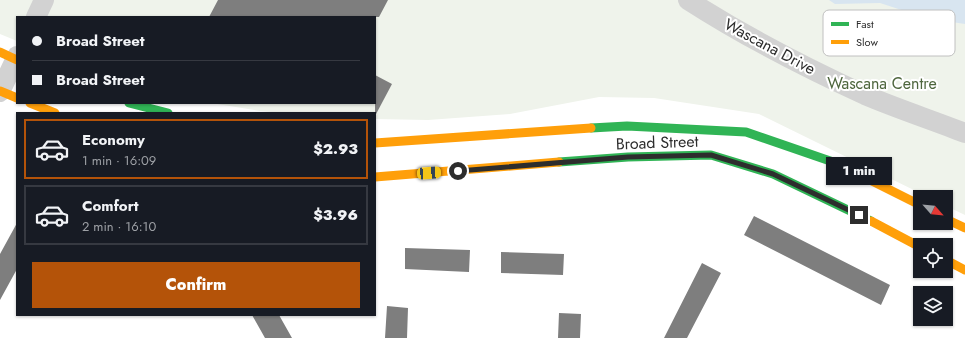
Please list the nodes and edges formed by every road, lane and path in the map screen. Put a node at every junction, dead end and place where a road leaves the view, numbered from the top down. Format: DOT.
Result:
graph roads {
  1 [pos="44,0"];
  2 [pos="688,0"];
  3 [pos="36,16"];
  4 [pos="12,57"];
  5 [pos="0,91"];
  6 [pos="16,98"];
  7 [pos="32,104"];
  8 [pos="133,104"];
  9 [pos="52,112"];
  10 [pos="164,112"];
  11 [pos="965,133"];
  12 [pos="376,143"];
  13 [pos="376,177"];
  14 [pos="913,201"];
  15 [pos="953,222"];
  16 [pos="965,228"];
  17 [pos="913,243"];
  18 [pos="953,264"];
  19 [pos="965,270"];
  1 -- 3 [label="street"];
  2 -- 11 [label="street, Wascana Drive"];
  4 -- 5 [label="street"];
  5 -- 6 [label="main road"];
  7 -- 9 [label="main road"];
  8 -- 10 [label="main road"];
  12 -- 14 [label="main road, Broad Street"];
  13 -- 17 [label="main road, Broad Street"];
  15 -- 16 [label="main road"];
  18 -- 19 [label="main road"];
}
